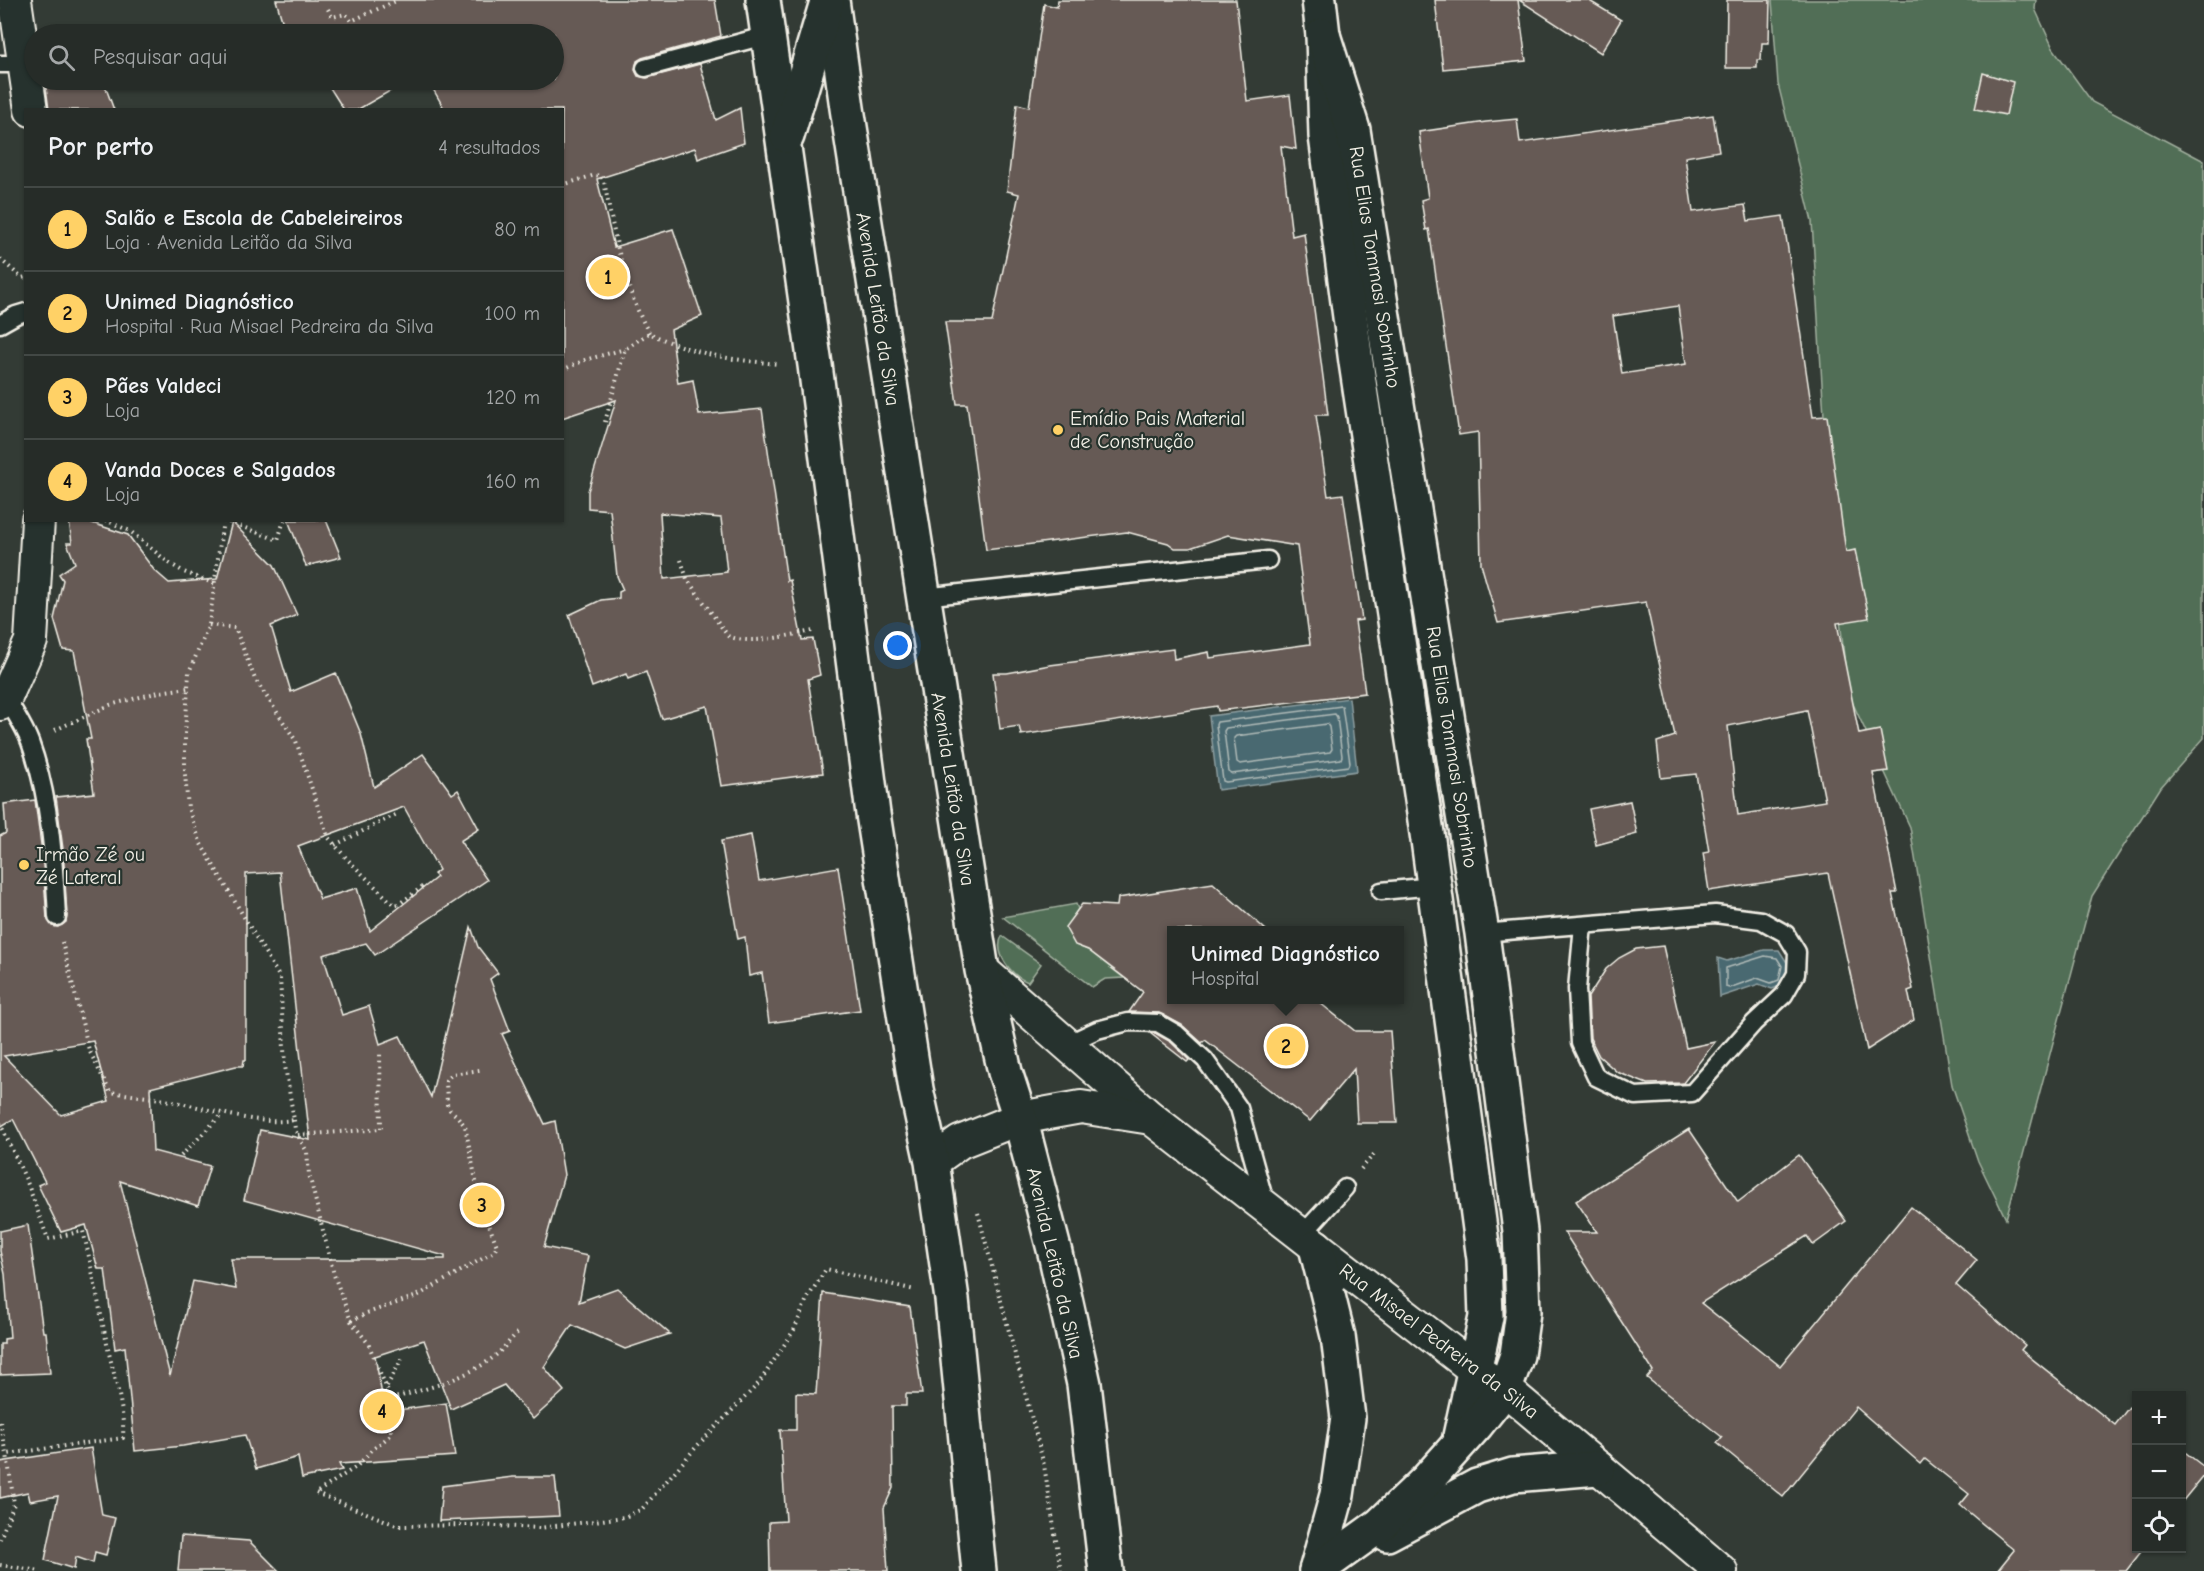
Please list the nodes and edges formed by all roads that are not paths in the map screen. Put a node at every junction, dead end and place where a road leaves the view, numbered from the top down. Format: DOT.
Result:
graph roads {
  1 [pos="15,0"];
  2 [pos="762,0"];
  3 [pos="829,0"];
  4 [pos="1319,0"];
  5 [pos="768,35"];
  6 [pos="1323,35"];
  7 [pos="12,64"];
  8 [pos="645,68"];
  9 [pos="30,108"];
  10 [pos="784,147"];
  11 [pos="24,313"];
  12 [pos="0,324"];
  13 [pos="38,522"];
  14 [pos="1269,560"];
  15 [pos="923,597"];
  16 [pos="3,700"];
  17 [pos="1434,886"];
  18 [pos="1382,891"];
  19 [pos="57,917"];
  20 [pos="1583,925"];
  21 [pos="1482,933"];
  22 [pos="982,970"];
  23 [pos="1067,1044"];
  24 [pos="1020,1118"];
  25 [pos="1151,1118"];
  26 [pos="932,1162"];
  27 [pos="1345,1188"];
  28 [pos="1267,1209"];
  29 [pos="1309,1241"];
  30 [pos="1475,1370"];
  31 [pos="1506,1389"];
  32 [pos="1458,1446"];
  33 [pos="1598,1468"];
  34 [pos="979,1571"];
  35 [pos="1106,1571"];
  36 [pos="1316,1571"];
  37 [pos="1721,1571"];
  1 -- 7 [label="street"];
  2 -- 5 [label="street"];
  3 -- 10 [label="street"];
  3 -- 15 [label="street, Avenida Leitão da Silva"];
  4 -- 6 [label="street, Rua Elias Tommasi Sobrinho"];
  5 -- 8 [label="lane"];
  5 -- 10 [label="street"];
  6 -- 17 [label="street, Rua Elias Tommasi Sobrinho"];
  6 -- 21 [label="street, Rua Elias Tommasi Sobrinho"];
  7 -- 9 [label="street"];
  10 -- 26 [label="street"];
  11 -- 12 [label="lane"];
  13 -- 16 [label="street"];
  14 -- 15 [label="lane"];
  15 -- 22 [label="street, Avenida Leitão da Silva"];
  16 -- 19 [label="lane"];
  17 -- 18 [label="lane"];
  17 -- 30 [label="street, Rua Elias Tommasi Sobrinho"];
  20 -- 20 [label="lane"];
  20 -- 21 [label="lane"];
  21 -- 31 [label="street, Rua Elias Tommasi Sobrinho"];
  22 -- 23 [label="street, Rua Misael Pedreira da Silva"];
  22 -- 24 [label="street, Avenida Leitão da Silva"];
  23 -- 25 [label="street, Rua Misael Pedreira da Silva"];
  23 -- 28 [label="lane"];
  24 -- 25 [label="street, Rua Misael Pedreira da Silva"];
  24 -- 26 [label="street, Rua Misael Pedreira da Silva"];
  24 -- 35 [label="street, Avenida Leitão da Silva"];
  25 -- 28 [label="street, Rua Misael Pedreira da Silva"];
  26 -- 34 [label="street"];
  27 -- 29 [label="lane"];
  28 -- 29 [label="street, Rua Misael Pedreira da Silva"];
  29 -- 30 [label="street, Rua Misael Pedreira da Silva"];
  29 -- 36 [label="street"];
  30 -- 31 [label="street, Rua Misael Pedreira da Silva"];
  30 -- 32 [label="street, Rua Elias Tommasi Sobrinho"];
  31 -- 32 [label="street, Rua Elias Tommasi Sobrinho"];
  31 -- 33 [label="street, Rua Misael Pedreira da Silva"];
  32 -- 36 [label="street, Rua Elias Tommasi Sobrinho"];
  33 -- 36 [label="street"];
  33 -- 37 [label="street, Rua Misael Pedreira da Silva"];
}
